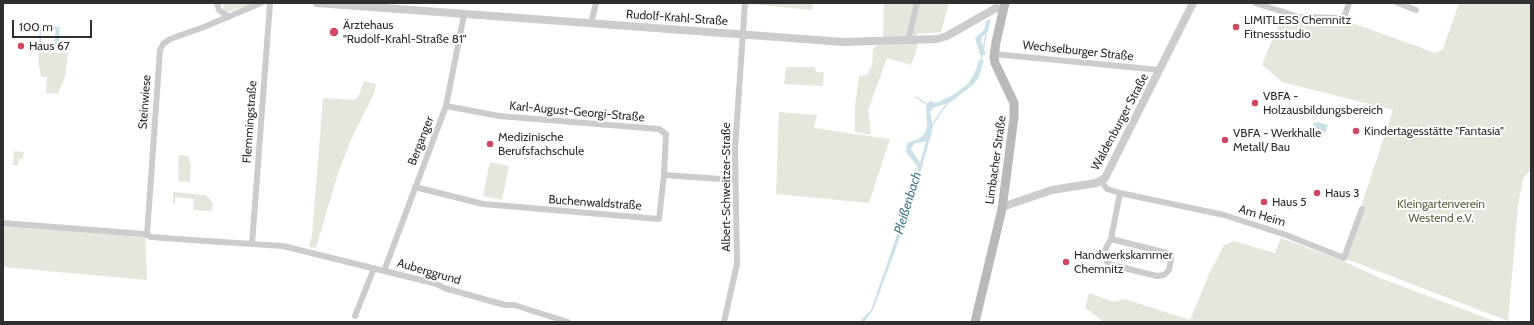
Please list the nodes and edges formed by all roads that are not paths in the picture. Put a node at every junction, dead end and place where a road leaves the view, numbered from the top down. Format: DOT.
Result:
graph roads {
  1 [pos="217,3"];
  2 [pos="261,3"];
  3 [pos="270,3"];
  4 [pos="317,3"];
  5 [pos="596,3"];
  6 [pos="745,3"];
  7 [pos="916,3"];
  8 [pos="1193,3"];
  9 [pos="1255,3"];
  10 [pos="1349,3"];
  11 [pos="1398,3"];
  12 [pos="1002,7"];
  13 [pos="1416,10"];
  14 [pos="464,15"];
  15 [pos="229,17"];
  16 [pos="592,24"];
  17 [pos="743,35"];
  18 [pos="908,41"];
  19 [pos="994,54"];
  20 [pos="1160,70"];
  21 [pos="446,106"];
  22 [pos="664,175"];
  23 [pos="735,180"];
  24 [pos="1101,181"];
  25 [pos="415,187"];
  26 [pos="1120,193"];
  27 [pos="1002,207"];
  28 [pos="1362,209"];
  29 [pos="3,223"];
  30 [pos="146,235"];
  31 [pos="1111,239"];
  32 [pos="252,244"];
  33 [pos="374,268"];
  34 [pos="384,270"];
  35 [pos="355,316"];
  36 [pos="568,322"];
  37 [pos="724,322"];
  38 [pos="975,322"];
  1 -- 15 [label="street"];
  2 -- 15 [label="street, Steinwiese"];
  3 -- 32 [label="street, Flemmingstraße"];
  4 -- 14 [label="street, Rudolf-Krahl-Straße"];
  5 -- 16 [label="street"];
  6 -- 17 [label="street, Albert-Schweitzer-Straße"];
  7 -- 18 [label="street"];
  8 -- 20 [label="street, Waldenburger Straße"];
  9 -- 10 [label="street"];
  11 -- 13 [label="street"];
  12 -- 18 [label="street, Rudolf-Krahl-Straße"];
  12 -- 19 [label="main road, Limbacher Straße"];
  14 -- 16 [label="street, Rudolf-Krahl-Straße"];
  14 -- 21 [label="street, Berganger"];
  15 -- 30 [label="street, Steinwiese"];
  16 -- 17 [label="street, Rudolf-Krahl-Straße"];
  17 -- 18 [label="street, Rudolf-Krahl-Straße"];
  17 -- 23 [label="street, Albert-Schweitzer-Straße"];
  19 -- 20 [label="street, Wechselburger Straße"];
  19 -- 27 [label="main road, Limbacher Straße"];
  20 -- 24 [label="street, Waldenburger Straße"];
  21 -- 22 [label="street, Karl-August-Georgi-Straße"];
  21 -- 25 [label="street, Berganger"];
  22 -- 23 [label="street"];
  22 -- 25 [label="street, Buchenwaldstraße"];
  23 -- 37 [label="street, Albert-Schweitzer-Straße"];
  24 -- 26 [label="street, Am Heim"];
  24 -- 27 [label="street, Waldenburger Straße"];
  25 -- 34 [label="street, Berganger"];
  26 -- 28 [label="street, Am Heim"];
  26 -- 31 [label="street"];
  27 -- 38 [label="main road, Limbacher Straße"];
  29 -- 30 [label="street"];
  30 -- 32 [label="street"];
  31 -- 31 [label="street"];
  32 -- 33 [label="street, Auberggrund"];
  33 -- 34 [label="street, Auberggrund"];
  33 -- 35 [label="street"];
  34 -- 36 [label="street, Auberggrund"];
}
